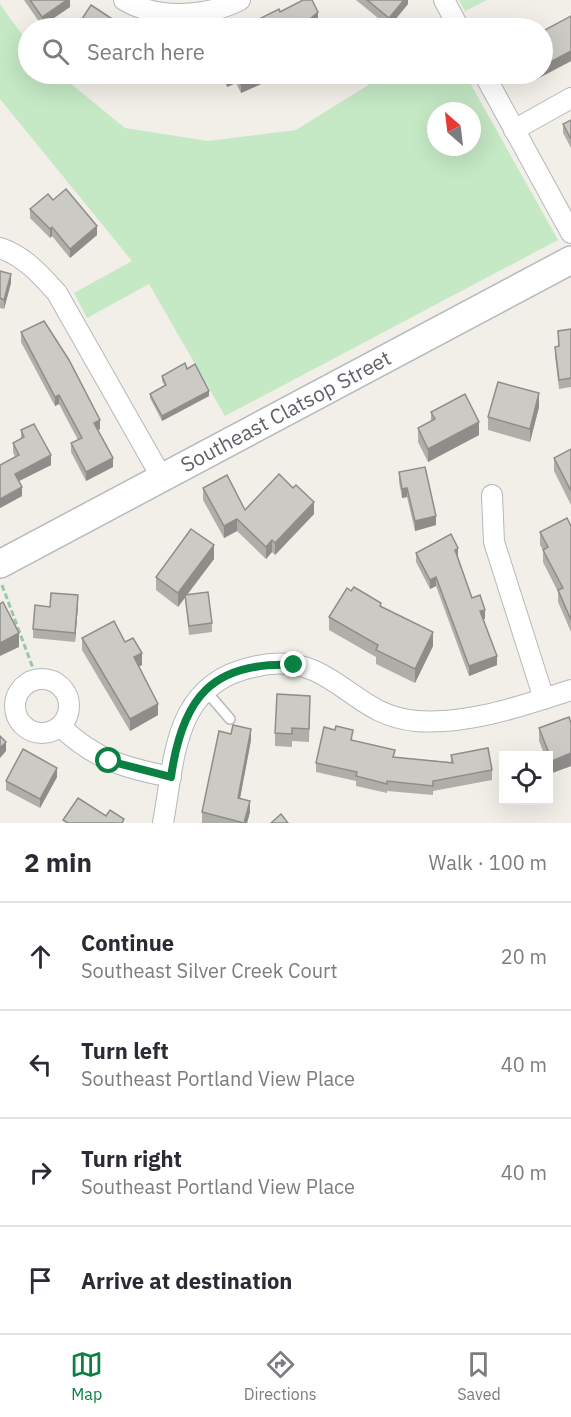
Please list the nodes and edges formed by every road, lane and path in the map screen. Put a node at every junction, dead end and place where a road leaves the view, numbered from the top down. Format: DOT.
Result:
graph roads {
  1 [pos="124,0"];
  2 [pos="240,0"];
  3 [pos="444,0"];
  4 [pos="454,18"];
  5 [pos="489,84"];
  6 [pos="571,98"];
  7 [pos="514,130"];
  8 [pos="571,233"];
  9 [pos="0,248"];
  10 [pos="571,260"];
  11 [pos="162,478"];
  12 [pos="492,495"];
  13 [pos="2,575"];
  14 [pos="37,678"];
  15 [pos="206,690"];
  16 [pos="571,690"];
  17 [pos="544,699"];
  18 [pos="230,719"];
  19 [pos="61,727"];
  20 [pos="171,777"];
  21 [pos="163,823"];
  1 -- 2 [label="street"];
  3 -- 4 [label="street"];
  5 -- 7 [label="street"];
  6 -- 7 [label="street"];
  7 -- 8 [label="street"];
  9 -- 11 [label="street"];
  10 -- 11 [label="street, Southeast Clatsop Street"];
  11 -- 13 [label="street, Southeast Clatsop Street"];
  12 -- 17 [label="street"];
  13 -- 14 [label="path"];
  14 -- 19 [label="street"];
  14 -- 19 [label="street"];
  15 -- 17 [label="street"];
  15 -- 18 [label="lane"];
  15 -- 20 [label="street"];
  16 -- 17 [label="street"];
  19 -- 20 [label="street"];
  20 -- 21 [label="street"];
}
